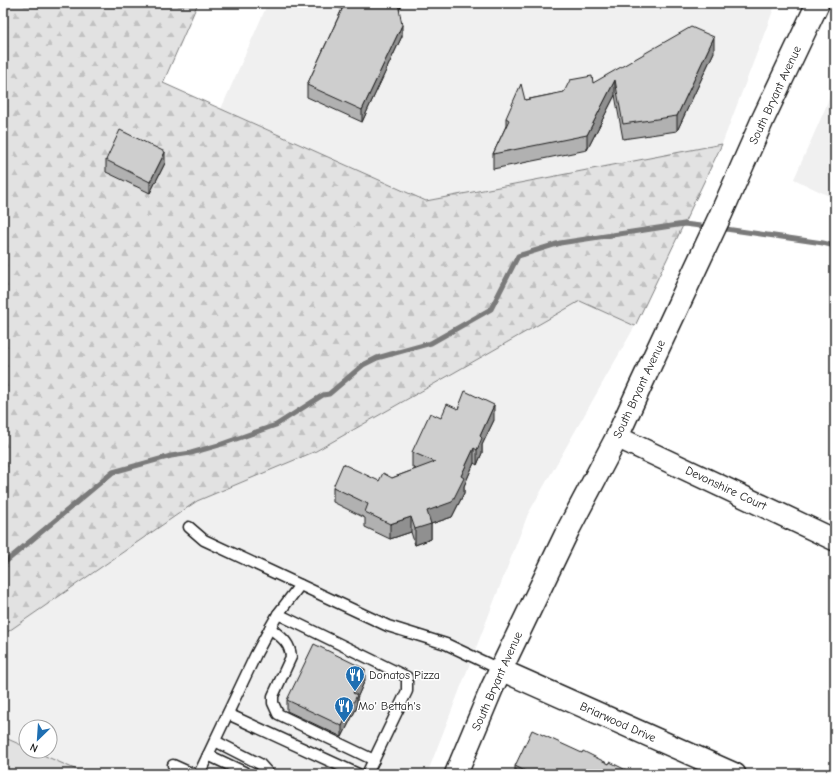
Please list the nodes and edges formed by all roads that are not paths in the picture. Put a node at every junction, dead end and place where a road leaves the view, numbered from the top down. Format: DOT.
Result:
graph roads {
  1 [pos="818,3"];
  2 [pos="616,436"];
  3 [pos="189,527"];
  4 [pos="835,540"];
  5 [pos="300,585"];
  6 [pos="278,614"];
  7 [pos="270,628"];
  8 [pos="501,670"];
  9 [pos="228,714"];
  10 [pos="215,741"];
  11 [pos="208,755"];
  12 [pos="374,760"];
  13 [pos="173,765"];
  14 [pos="193,774"];
  15 [pos="199,774"];
  16 [pos="246,774"];
  17 [pos="269,774"];
  18 [pos="358,774"];
  19 [pos="367,774"];
  20 [pos="456,774"];
  21 [pos="735,774"];
  1 -- 2 [label="main road, South Bryant Avenue"];
  2 -- 4 [label="street, Devonshire Court"];
  2 -- 8 [label="main road, South Bryant Avenue"];
  3 -- 5 [label="lane"];
  5 -- 6 [label="lane"];
  5 -- 8 [label="lane"];
  6 -- 7 [label="lane"];
  6 -- 12 [label="lane"];
  7 -- 9 [label="lane"];
  7 -- 12 [label="lane"];
  8 -- 20 [label="main road, South Bryant Avenue"];
  8 -- 21 [label="street, Briarwood Drive"];
  9 -- 10 [label="lane"];
  9 -- 18 [label="lane"];
  10 -- 11 [label="lane"];
  10 -- 17 [label="lane"];
  11 -- 15 [label="lane"];
  11 -- 16 [label="lane"];
  12 -- 19 [label="lane"];
  13 -- 14 [label="lane"];
}
